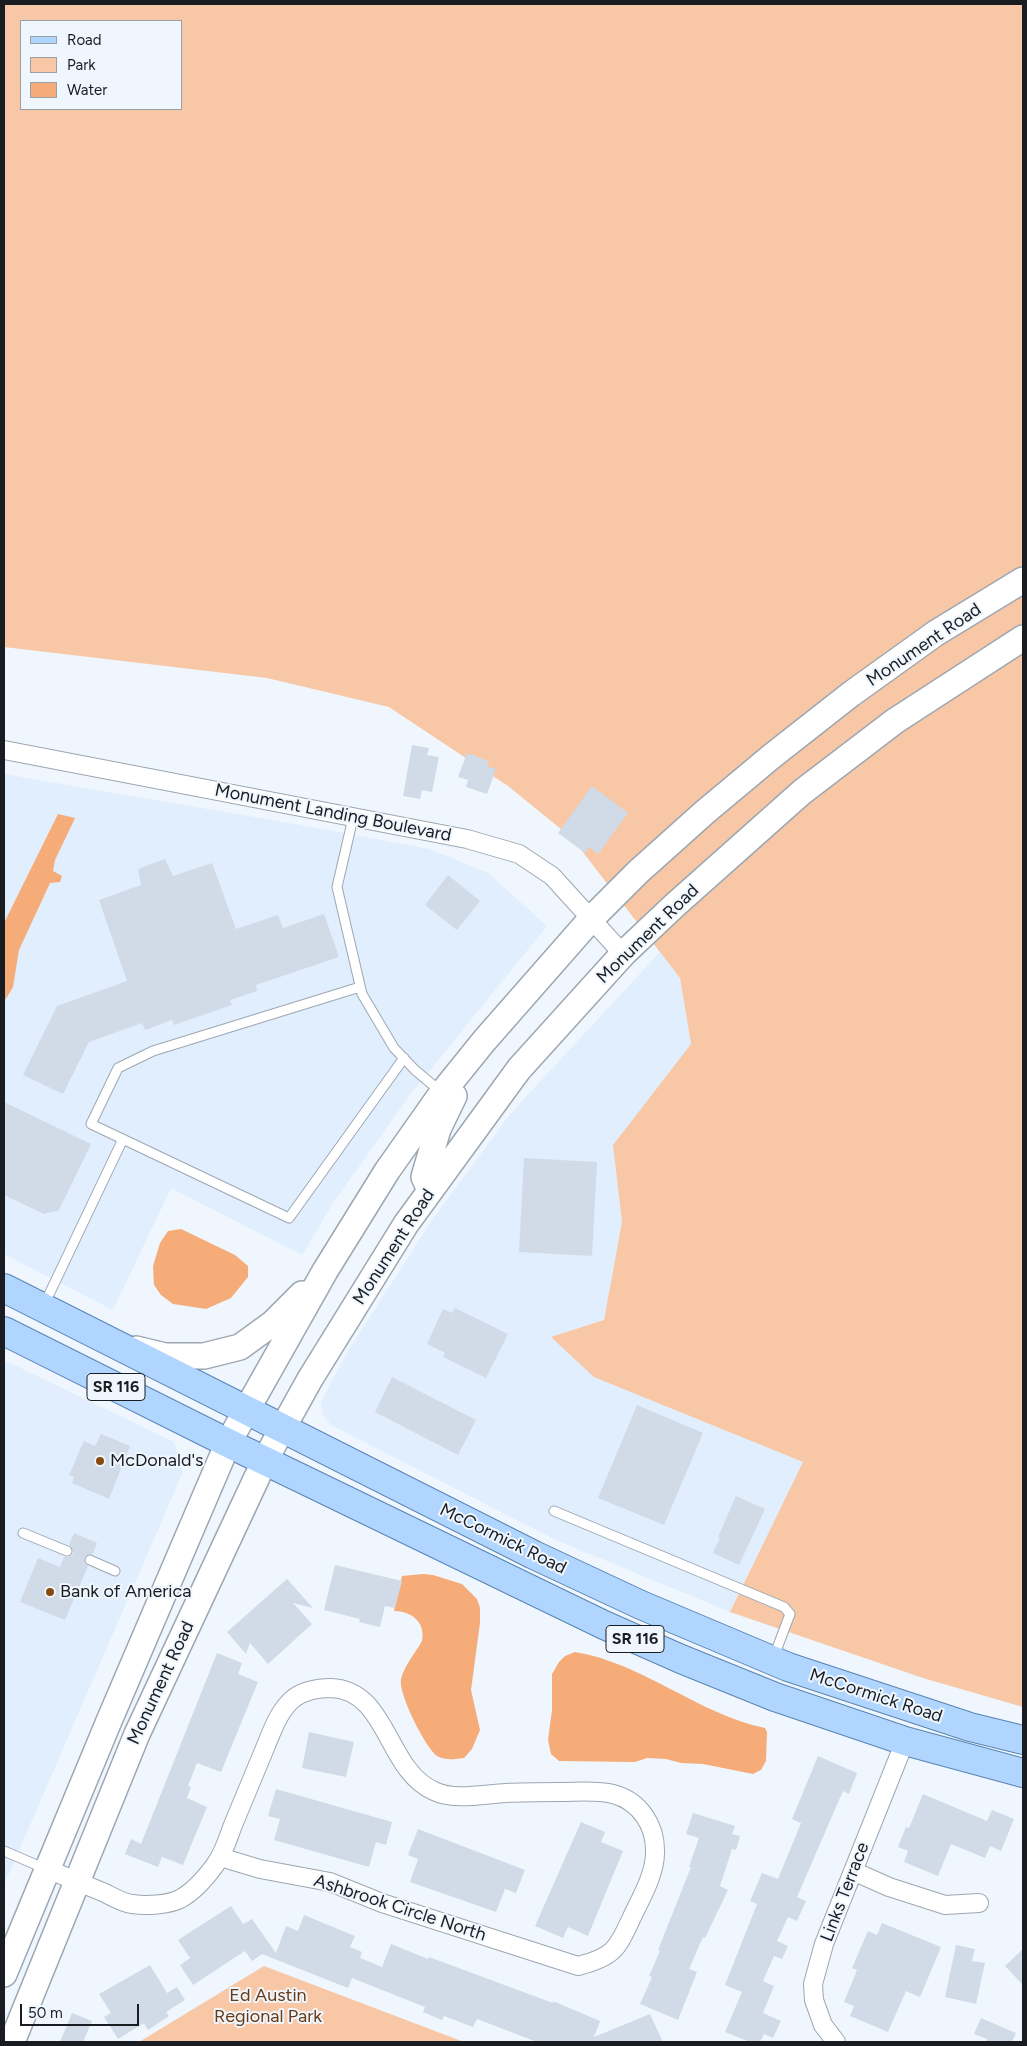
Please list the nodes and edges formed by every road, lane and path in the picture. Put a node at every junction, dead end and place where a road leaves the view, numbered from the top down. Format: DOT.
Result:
graph roads {
  1 [pos="1023,580"];
  2 [pos="1023,638"];
  3 [pos="4,750"];
  4 [pos="353,818"];
  5 [pos="591,919"];
  6 [pos="623,954"];
  7 [pos="360,987"];
  8 [pos="484,1041"];
  9 [pos="404,1058"];
  10 [pos="442,1093"];
  11 [pos="123,1139"];
  12 [pos="430,1190"];
  13 [pos="325,1271"];
  14 [pos="4,1288"];
  15 [pos="43,1308"];
  16 [pos="7,1336"];
  17 [pos="115,1344"];
  18 [pos="246,1409"];
  19 [pos="282,1429"];
  20 [pos="228,1443"];
  21 [pos="264,1460"];
  22 [pos="554,1511"];
  23 [pos="23,1534"];
  24 [pos="67,1551"];
  25 [pos="90,1560"];
  26 [pos="115,1571"];
  27 [pos="591,1619"];
  28 [pos="772,1660"];
  29 [pos="775,1697"];
  30 [pos="970,1726"];
  31 [pos="1023,1740"];
  32 [pos="904,1741"];
  33 [pos="1023,1773"];
  34 [pos="4,1851"];
  35 [pos="220,1857"];
  36 [pos="47,1869"];
  37 [pos="853,1871"];
  38 [pos="76,1882"];
  39 [pos="979,1903"];
  40 [pos="4,1974"];
  41 [pos="12,2042"];
  42 [pos="836,2042"];
  1 -- 5 [label="main road, Monument Road"];
  2 -- 6 [label="main road, Monument Road"];
  3 -- 4 [label="street, Monument Landing Boulevard"];
  4 -- 5 [label="street, Monument Landing Boulevard"];
  4 -- 7 [label="lane"];
  5 -- 6 [label="street, Monument Landing Boulevard"];
  5 -- 8 [label="main road, Monument Road"];
  6 -- 12 [label="main road, Monument Road"];
  7 -- 9 [label="lane"];
  7 -- 11 [label="lane"];
  8 -- 10 [label="main road, Monument Road"];
  8 -- 12 [label="main road"];
  9 -- 10 [label="lane"];
  9 -- 11 [label="lane"];
  10 -- 13 [label="main road, Monument Road"];
  11 -- 15 [label="lane"];
  12 -- 19 [label="main road, Monument Road"];
  13 -- 17 [label="main road"];
  13 -- 18 [label="main road, Monument Road"];
  14 -- 15 [label="main road, McCormick Road / SR 116"];
  15 -- 17 [label="main road, McCormick Road / SR 116"];
  16 -- 20 [label="main road, McCormick Road / SR 116"];
  17 -- 18 [label="main road, McCormick Road / SR 116"];
  18 -- 19 [label="main road, McCormick Road / SR 116"];
  18 -- 20 [label="main road, Monument Road"];
  19 -- 21 [label="main road, Monument Road"];
  19 -- 28 [label="main road, McCormick Road / SR 116"];
  20 -- 21 [label="main road, McCormick Road / SR 116"];
  20 -- 36 [label="main road, Monument Road"];
  21 -- 27 [label="main road, McCormick Road / SR 116"];
  21 -- 38 [label="main road, Monument Road"];
  22 -- 28 [label="lane"];
  23 -- 24 [label="lane"];
  25 -- 26 [label="lane"];
  27 -- 28 [label="main road"];
  27 -- 29 [label="main road, McCormick Road / SR 116"];
  28 -- 30 [label="main road, McCormick Road / SR 116"];
  29 -- 30 [label="main road"];
  29 -- 32 [label="main road, McCormick Road / SR 116"];
  30 -- 31 [label="main road, McCormick Road / SR 116"];
  32 -- 33 [label="main road, McCormick Road / SR 116"];
  32 -- 37 [label="street, Links Terrace"];
  34 -- 36 [label="lane"];
  35 -- 35 [label="street, Ashbrook Circle North"];
  35 -- 38 [label="street"];
  36 -- 38 [label="street"];
  36 -- 40 [label="main road, Monument Road"];
  37 -- 39 [label="street"];
  37 -- 42 [label="street, Links Terrace"];
  38 -- 41 [label="main road, Monument Road"];
}
